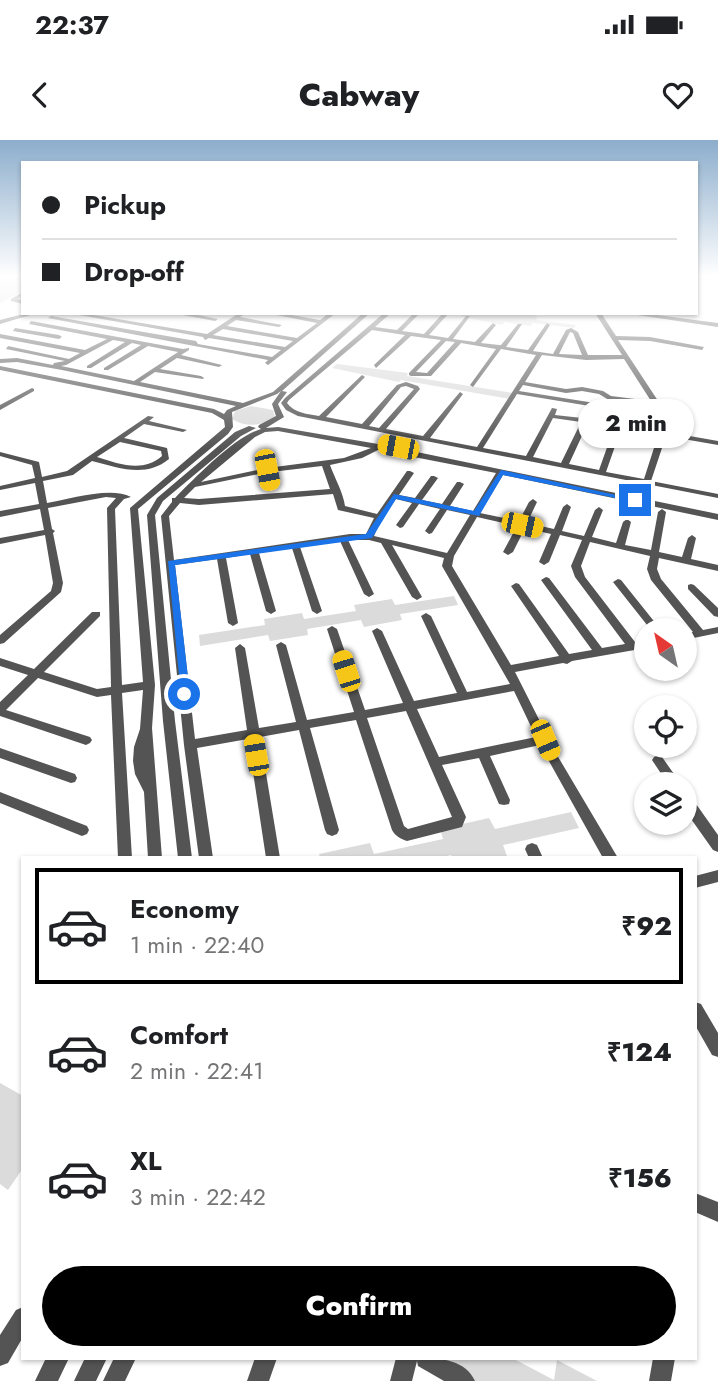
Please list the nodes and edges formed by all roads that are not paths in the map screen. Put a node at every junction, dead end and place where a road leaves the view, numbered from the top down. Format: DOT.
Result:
graph roads {
  1 [pos="33,333"];
  2 [pos="68,333"];
  3 [pos="83,333"];
  4 [pos="107,333"];
  5 [pos="135,333"];
  6 [pos="190,333"];
  7 [pos="213,333"];
  8 [pos="259,333"];
  9 [pos="308,333"];
  10 [pos="343,333"];
  11 [pos="354,333"];
  12 [pos="365,333"];
  13 [pos="403,333"];
  14 [pos="428,333"];
  15 [pos="453,333"];
  16 [pos="486,333"];
  17 [pos="513,333"];
  18 [pos="542,333"];
  19 [pos="567,333"];
  20 [pos="575,333"];
  21 [pos="610,333"];
  22 [pos="266,334"];
  23 [pos="409,334"];
  24 [pos="0,336"];
  25 [pos="102,336"];
  26 [pos="208,336"];
  27 [pos="425,336"];
  28 [pos="59,337"];
  29 [pos="111,338"];
  30 [pos="613,338"];
  31 [pos="447,339"];
  32 [pos="299,340"];
  33 [pos="131,341"];
  34 [pos="460,341"];
  35 [pos="147,344"];
  36 [pos="195,344"];
  37 [pos="477,344"];
  38 [pos="44,345"];
  39 [pos="501,347"];
  40 [pos="8,348"];
  41 [pos="702,348"];
  42 [pos="286,349"];
  43 [pos="184,351"];
  44 [pos="530,351"];
  45 [pos="29,352"];
  46 [pos="86,352"];
  47 [pos="540,353"];
  48 [pos="176,356"];
  49 [pos="555,356"];
  50 [pos="586,358"];
  51 [pos="627,358"];
  52 [pos="15,360"];
  53 [pos="72,360"];
  54 [pos="0,361"];
  55 [pos="219,365"];
  56 [pos="376,366"];
  57 [pos="89,367"];
  58 [pos="0,368"];
  59 [pos="106,369"];
  60 [pos="155,370"];
  61 [pos="14,371"];
  62 [pos="306,373"];
  63 [pos="316,375"];
  64 [pos="362,377"];
  65 [pos="0,378"];
  66 [pos="201,378"];
  67 [pos="137,382"];
  68 [pos="521,383"];
  69 [pos="473,385"];
  70 [pos="32,390"];
  71 [pos="163,391"];
  72 [pos="515,392"];
  73 [pos="460,394"];
  74 [pos="656,404"];
  75 [pos="244,405"];
  76 [pos="0,408"];
  77 [pos="278,410"];
  78 [pos="624,410"];
  79 [pos="552,412"];
  80 [pos="664,416"];
  81 [pos="321,418"];
  82 [pos="228,420"];
  83 [pos="258,427"];
  84 [pos="364,427"];
  85 [pos="183,430"];
  86 [pos="382,433"];
  87 [pos="396,433"];
  88 [pos="663,433"];
  89 [pos="118,439"];
  90 [pos="425,439"];
  91 [pos="718,443"];
  92 [pos="376,445"];
  93 [pos="479,449"];
  94 [pos="0,454"];
  95 [pos="91,458"];
  96 [pos="528,458"];
  97 [pos="324,463"];
  98 [pos="564,466"];
  99 [pos="206,469"];
  100 [pos="267,470"];
  101 [pos="501,472"];
  102 [pos="410,473"];
  103 [pos="602,473"];
  104 [pos="434,478"];
  105 [pos="39,481"];
  106 [pos="647,481"];
  107 [pos="460,484"];
  108 [pos="190,486"];
  109 [pos="270,486"];
  110 [pos="0,488"];
  111 [pos="335,491"];
  112 [pos="718,495"];
  113 [pos="123,496"];
  114 [pos="394,496"];
  115 [pos="140,500"];
  116 [pos="176,500"];
  117 [pos="417,502"];
  118 [pos="533,502"];
  119 [pos="718,503"];
  120 [pos="46,506"];
  121 [pos="567,507"];
  122 [pos="444,508"];
  123 [pos="599,510"];
  124 [pos="718,511"];
  125 [pos="662,512"];
  126 [pos="0,514"];
  127 [pos="476,514"];
  128 [pos="379,517"];
  129 [pos="718,517"];
  130 [pos="627,522"];
  131 [pos="400,525"];
  132 [pos="522,525"];
  133 [pos="51,531"];
  134 [pos="429,531"];
  135 [pos="556,533"];
  136 [pos="369,537"];
  137 [pos="343,538"];
  138 [pos="692,538"];
  139 [pos="587,539"];
  140 [pos="0,541"];
  141 [pos="385,541"];
  142 [pos="295,545"];
  143 [pos="620,546"];
  144 [pos="254,551"];
  145 [pos="509,552"];
  146 [pos="653,554"];
  147 [pos="221,556"];
  148 [pos="449,556"];
  149 [pos="686,561"];
  150 [pos="544,562"];
  151 [pos="171,563"];
  152 [pos="718,568"];
  153 [pos="546,580"];
  154 [pos="618,582"];
  155 [pos="516,586"];
  156 [pos="691,587"];
  157 [pos="369,594"];
  158 [pos="417,597"];
  159 [pos="271,611"];
  160 [pos="317,611"];
  161 [pos="96,614"];
  162 [pos="718,614"];
  163 [pos="426,616"];
  164 [pos="646,618"];
  165 [pos="233,623"];
  166 [pos="332,629"];
  167 [pos="718,630"];
  168 [pos="377,631"];
  169 [pos="701,634"];
  170 [pos="697,635"];
  171 [pos="1,639"];
  172 [pos="281,645"];
  173 [pos="633,647"];
  174 [pos="240,648"];
  175 [pos="600,653"];
  176 [pos="567,660"];
  177 [pos="0,662"];
  178 [pos="508,670"];
  179 [pos="37,674"];
  180 [pos="149,685"];
  181 [pos="515,687"];
  182 [pos="117,690"];
  183 [pos="463,695"];
  184 [pos="410,705"];
  185 [pos="0,710"];
  186 [pos="359,714"];
  187 [pos="303,723"];
  188 [pos="252,733"];
  189 [pos="86,740"];
  190 [pos="545,740"];
  191 [pos="190,745"];
  192 [pos="0,753"];
  193 [pos="483,753"];
  194 [pos="658,761"];
  195 [pos="436,762"];
  196 [pos="666,772"];
  197 [pos="71,778"];
  198 [pos="0,797"];
  199 [pos="504,800"];
  200 [pos="697,816"];
  201 [pos="82,830"];
  202 [pos="332,830"];
  203 [pos="718,846"];
  204 [pos="125,856"];
  205 [pos="155,856"];
  206 [pos="186,856"];
  207 [pos="206,856"];
  208 [pos="273,856"];
  209 [pos="610,856"];
  210 [pos="718,876"];
  211 [pos="697,881"];
  212 [pos="697,1013"];
  213 [pos="718,1049"];
  214 [pos="697,1203"];
  215 [pos="718,1212"];
  216 [pos="21,1320"];
  217 [pos="0,1355"];
  218 [pos="57,1360"];
  219 [pos="95,1360"];
  220 [pos="124,1360"];
  221 [pos="265,1360"];
  222 [pos="406,1360"];
  223 [pos="429,1360"];
  224 [pos="664,1360"];
  225 [pos="46,1381"];
  226 [pos="85,1381"];
  227 [pos="114,1381"];
  228 [pos="258,1381"];
  229 [pos="401,1381"];
  230 [pos="464,1381"];
  231 [pos="660,1381"];
  1 -- 28 [label="street"];
  2 -- 28 [label="street"];
  3 -- 25 [label="street"];
  4 -- 25 [label="street"];
  5 -- 36 [label="street"];
  6 -- 26 [label="street"];
  7 -- 26 [label="street"];
  8 -- 22 [label="street"];
  9 -- 32 [label="street"];
  10 -- 75 [label="street"];
  11 -- 62 [label="street"];
  12 -- 63 [label="street"];
  13 -- 23 [label="street"];
  14 -- 27 [label="street"];
  15 -- 31 [label="street"];
  16 -- 37 [label="street"];
  17 -- 39 [label="street"];
  18 -- 44 [label="street"];
  19 -- 49 [label="street"];
  20 -- 50 [label="street"];
  21 -- 30 [label="street"];
  22 -- 32 [label="street"];
  23 -- 27 [label="street"];
  23 -- 56 [label="street"];
  24 -- 38 [label="street"];
  25 -- 29 [label="street"];
  26 -- 36 [label="street"];
  26 -- 42 [label="street"];
  27 -- 31 [label="street"];
  28 -- 38 [label="street"];
  29 -- 33 [label="street"];
  29 -- 46 [label="street"];
  30 -- 41 [label="street"];
  30 -- 51 [label="street"];
  31 -- 34 [label="street"];
  31 -- 34 [label="street"];
  32 -- 42 [label="street"];
  33 -- 35 [label="street"];
  33 -- 57 [label="street"];
  34 -- 37 [label="street"];
  35 -- 43 [label="street"];
  35 -- 59 [label="street"];
  36 -- 42 [label="street"];
  36 -- 43 [label="street"];
  37 -- 39 [label="street"];
  38 -- 45 [label="street"];
  38 -- 46 [label="street"];
  39 -- 44 [label="street"];
  39 -- 69 [label="street"];
  40 -- 45 [label="street"];
  43 -- 48 [label="street"];
  44 -- 47 [label="street"];
  45 -- 53 [label="street"];
  46 -- 53 [label="street"];
  47 -- 49 [label="street"];
  47 -- 68 [label="street"];
  48 -- 55 [label="street"];
  48 -- 60 [label="street"];
  49 -- 50 [label="street"];
  50 -- 51 [label="street"];
  51 -- 74 [label="street"];
  52 -- 53 [label="street"];
  52 -- 54 [label="street"];
  52 -- 67 [label="street"];
  54 -- 71 [label="street"];
  58 -- 61 [label="street"];
  60 -- 66 [label="street"];
  60 -- 67 [label="street"];
  61 -- 65 [label="street"];
  61 -- 82 [label="street"];
  62 -- 63 [label="street"];
  62 -- 77 [label="street"];
  63 -- 81 [label="street"];
  64 -- 81 [label="street"];
  67 -- 71 [label="street"];
  68 -- 72 [label="street"];
  68 -- 74 [label="street"];
  70 -- 76 [label="street"];
  71 -- 75 [label="street"];
  72 -- 78 [label="street"];
  72 -- 93 [label="street"];
  73 -- 90 [label="street"];
  74 -- 80 [label="street"];
  75 -- 77 [label="street"];
  75 -- 82 [label="street"];
  77 -- 83 [label="street"];
  77 -- 86 [label="street"];
  78 -- 80 [label="street"];
  78 -- 103 [label="street"];
  79 -- 96 [label="street"];
  79 -- 98 [label="street"];
  80 -- 88 [label="street"];
  81 -- 84 [label="street"];
  82 -- 83 [label="street"];
  82 -- 115 [label="street"];
  83 -- 92 [label="street"];
  83 -- 99 [label="street"];
  84 -- 86 [label="street"];
  84 -- 86 [label="street"];
  85 -- 89 [label="street"];
  86 -- 87 [label="street"];
  86 -- 119 [label="street"];
  87 -- 90 [label="street"];
  88 -- 91 [label="street"];
  88 -- 106 [label="street"];
  89 -- 95 [label="street"];
  89 -- 95 [label="street"];
  90 -- 93 [label="street"];
  92 -- 97 [label="street"];
  92 -- 99 [label="street"];
  92 -- 101 [label="street"];
  92 -- 124 [label="street"];
  93 -- 96 [label="street"];
  94 -- 105 [label="street"];
  95 -- 105 [label="street"];
  96 -- 98 [label="street"];
  97 -- 100 [label="street"];
  97 -- 111 [label="street"];
  98 -- 103 [label="street"];
  99 -- 108 [label="street"];
  99 -- 206 [label="street"];
  100 -- 108 [label="street"];
  100 -- 109 [label="street"];
  101 -- 127 [label="street"];
  101 -- 129 [label="street"];
  102 -- 114 [label="street"];
  103 -- 106 [label="street"];
  104 -- 117 [label="street"];
  105 -- 110 [label="street"];
  105 -- 120 [label="street"];
  106 -- 112 [label="street"];
  107 -- 122 [label="street"];
  108 -- 116 [label="street"];
  111 -- 116 [label="street"];
  111 -- 128 [label="street"];
  113 -- 115 [label="street"];
  113 -- 120 [label="street"];
  113 -- 182 [label="street"];
  114 -- 117 [label="street"];
  114 -- 128 [label="street"];
  115 -- 180 [label="street"];
  116 -- 151 [label="street"];
  117 -- 122 [label="street"];
  117 -- 131 [label="street"];
  118 -- 132 [label="street"];
  120 -- 126 [label="street"];
  120 -- 133 [label="street"];
  121 -- 135 [label="street"];
  122 -- 127 [label="street"];
  122 -- 134 [label="street"];
  123 -- 139 [label="street"];
  125 -- 146 [label="street"];
  127 -- 132 [label="street"];
  127 -- 148 [label="street"];
  128 -- 136 [label="street"];
  130 -- 143 [label="street"];
  132 -- 135 [label="street"];
  132 -- 145 [label="street"];
  133 -- 140 [label="street"];
  133 -- 171 [label="street"];
  135 -- 139 [label="street"];
  135 -- 150 [label="street"];
  136 -- 137 [label="street"];
  136 -- 141 [label="street"];
  137 -- 142 [label="street"];
  137 -- 157 [label="street"];
  138 -- 149 [label="street"];
  139 -- 143 [label="street"];
  139 -- 173 [label="street"];
  141 -- 148 [label="street"];
  141 -- 158 [label="street"];
  142 -- 144 [label="street"];
  142 -- 160 [label="street"];
  143 -- 146 [label="street"];
  144 -- 147 [label="street"];
  144 -- 159 [label="street"];
  146 -- 149 [label="street"];
  146 -- 169 [label="street"];
  147 -- 151 [label="street"];
  147 -- 165 [label="street"];
  148 -- 178 [label="street"];
  149 -- 152 [label="street"];
  151 -- 191 [label="street"];
  153 -- 175 [label="street"];
  154 -- 164 [label="street"];
  155 -- 176 [label="street"];
  156 -- 162 [label="street"];
  161 -- 179 [label="street"];
  163 -- 183 [label="street"];
  166 -- 186 [label="street"];
  167 -- 169 [label="street"];
  168 -- 184 [label="street"];
  169 -- 170 [label="street"];
  172 -- 187 [label="street"];
  173 -- 175 [label="street"];
  174 -- 188 [label="street"];
  175 -- 176 [label="street"];
  176 -- 178 [label="street"];
  177 -- 179 [label="street"];
  178 -- 181 [label="street"];
  179 -- 182 [label="street"];
  179 -- 185 [label="street"];
  180 -- 182 [label="street"];
  180 -- 205 [label="street"];
  181 -- 183 [label="street"];
  181 -- 190 [label="street"];
  182 -- 204 [label="street"];
  183 -- 184 [label="street"];
  184 -- 186 [label="street"];
  184 -- 195 [label="street"];
  185 -- 189 [label="street"];
  186 -- 187 [label="street"];
  186 -- 195 [label="street"];
  187 -- 188 [label="street"];
  187 -- 202 [label="street"];
  188 -- 191 [label="street"];
  188 -- 208 [label="street"];
  190 -- 193 [label="street"];
  190 -- 209 [label="street"];
  191 -- 207 [label="street"];
  192 -- 197 [label="street"];
  193 -- 195 [label="street"];
  193 -- 199 [label="street"];
  194 -- 196 [label="street"];
  198 -- 201 [label="street"];
  200 -- 203 [label="street"];
  210 -- 211 [label="street"];
  212 -- 213 [label="street"];
  214 -- 215 [label="street"];
  216 -- 217 [label="street"];
  218 -- 225 [label="street"];
  219 -- 226 [label="street"];
  220 -- 227 [label="street"];
  221 -- 228 [label="street"];
  222 -- 229 [label="street"];
  223 -- 230 [label="street"];
  224 -- 231 [label="street"];
}
